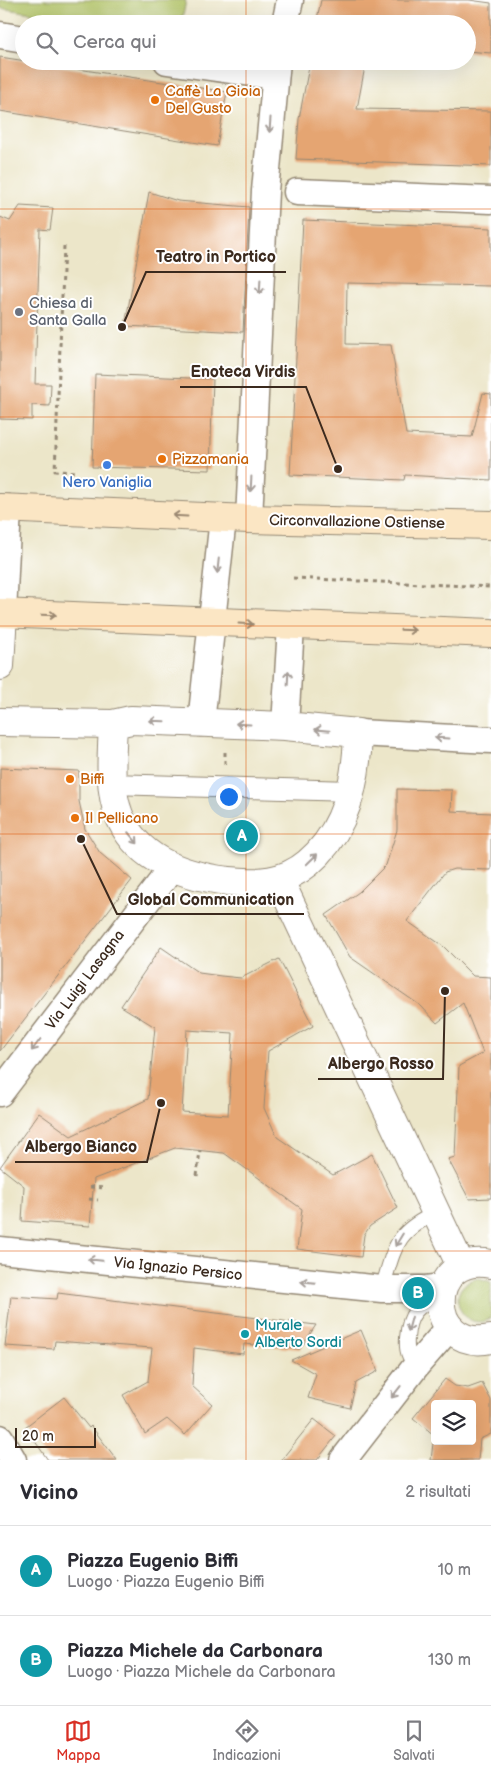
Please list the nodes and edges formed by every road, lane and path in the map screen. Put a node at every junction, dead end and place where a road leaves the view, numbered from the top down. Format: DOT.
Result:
graph roads {
  1 [pos="290,0"];
  2 [pos="287,15"];
  3 [pos="0,35"];
  4 [pos="15,38"];
  5 [pos="276,70"];
  6 [pos="297,192"];
  7 [pos="491,200"];
  8 [pos="64,246"];
  9 [pos="77,472"];
  10 [pos="4,508"];
  11 [pos="236,518"];
  12 [pos="491,525"];
  13 [pos="293,578"];
  14 [pos="491,587"];
  15 [pos="1,613"];
  16 [pos="212,622"];
  17 [pos="291,626"];
  18 [pos="491,633"];
  19 [pos="0,666"];
  20 [pos="0,722"];
  21 [pos="201,722"];
  22 [pos="113,724"];
  23 [pos="286,726"];
  24 [pos="358,733"];
  25 [pos="491,740"];
  26 [pos="112,784"];
  27 [pos="351,791"];
  28 [pos="172,868"];
  29 [pos="279,879"];
  30 [pos="0,1093"];
  31 [pos="200,1150"];
  32 [pos="197,1176"];
  33 [pos="90,1187"];
  34 [pos="106,1188"];
  35 [pos="89,1199"];
  36 [pos="98,1200"];
  37 [pos="434,1204"];
  38 [pos="0,1250"];
  39 [pos="491,1264"];
  40 [pos="461,1266"];
  41 [pos="369,1288"];
  42 [pos="441,1290"];
  43 [pos="449,1328"];
  44 [pos="491,1339"];
  45 [pos="416,1366"];
  46 [pos="0,1438"];
  47 [pos="13,1460"];
  48 [pos="343,1460"];
  1 -- 2 [label="street"];
  3 -- 4 [label="street"];
  5 -- 11 [label="street, one-way"];
  6 -- 7 [label="street"];
  8 -- 9 [label="path"];
  11 -- 10 [label="main road, Circonvallazione Ostiense, one-way"];
  10 -- 15 [label="street"];
  11 -- 12 [label="main road, Circonvallazione Ostiense"];
  11 -- 16 [label="street, one-way"];
  13 -- 14 [label="path"];
  15 -- 16 [label="main road, one-way"];
  15 -- 19 [label="street"];
  16 -- 17 [label="main road, one-way"];
  16 -- 21 [label="street"];
  17 -- 18 [label="main road, one-way"];
  23 -- 17 [label="street, one-way"];
  20 -- 22 [label="street"];
  21 -- 22 [label="street, one-way"];
  23 -- 21 [label="street, one-way"];
  22 -- 26 [label="street"];
  24 -- 23 [label="street, one-way"];
  25 -- 24 [label="street, one-way"];
  24 -- 27 [label="street"];
  26 -- 27 [label="street"];
  26 -- 28 [label="street, one-way"];
  29 -- 27 [label="street, one-way"];
  28 -- 29 [label="street"];
  28 -- 30 [label="street, Via Luigi Lasagna, one-way"];
  29 -- 37 [label="street"];
  31 -- 32 [label="path"];
  33 -- 34 [label="path"];
  35 -- 36 [label="path"];
  37 -- 40 [label="street"];
  37 -- 41 [label="lane, one-way"];
  41 -- 38 [label="street, Via Ignazio Persico, one-way"];
  39 -- 40 [label="street"];
  40 -- 42 [label="street"];
  41 -- 42 [label="street, Via Ignazio Persico"];
  42 -- 43 [label="street"];
  42 -- 45 [label="lane, one-way"];
  43 -- 44 [label="street"];
  43 -- 45 [label="street"];
  45 -- 48 [label="street, one-way"];
  46 -- 47 [label="street"];
}
